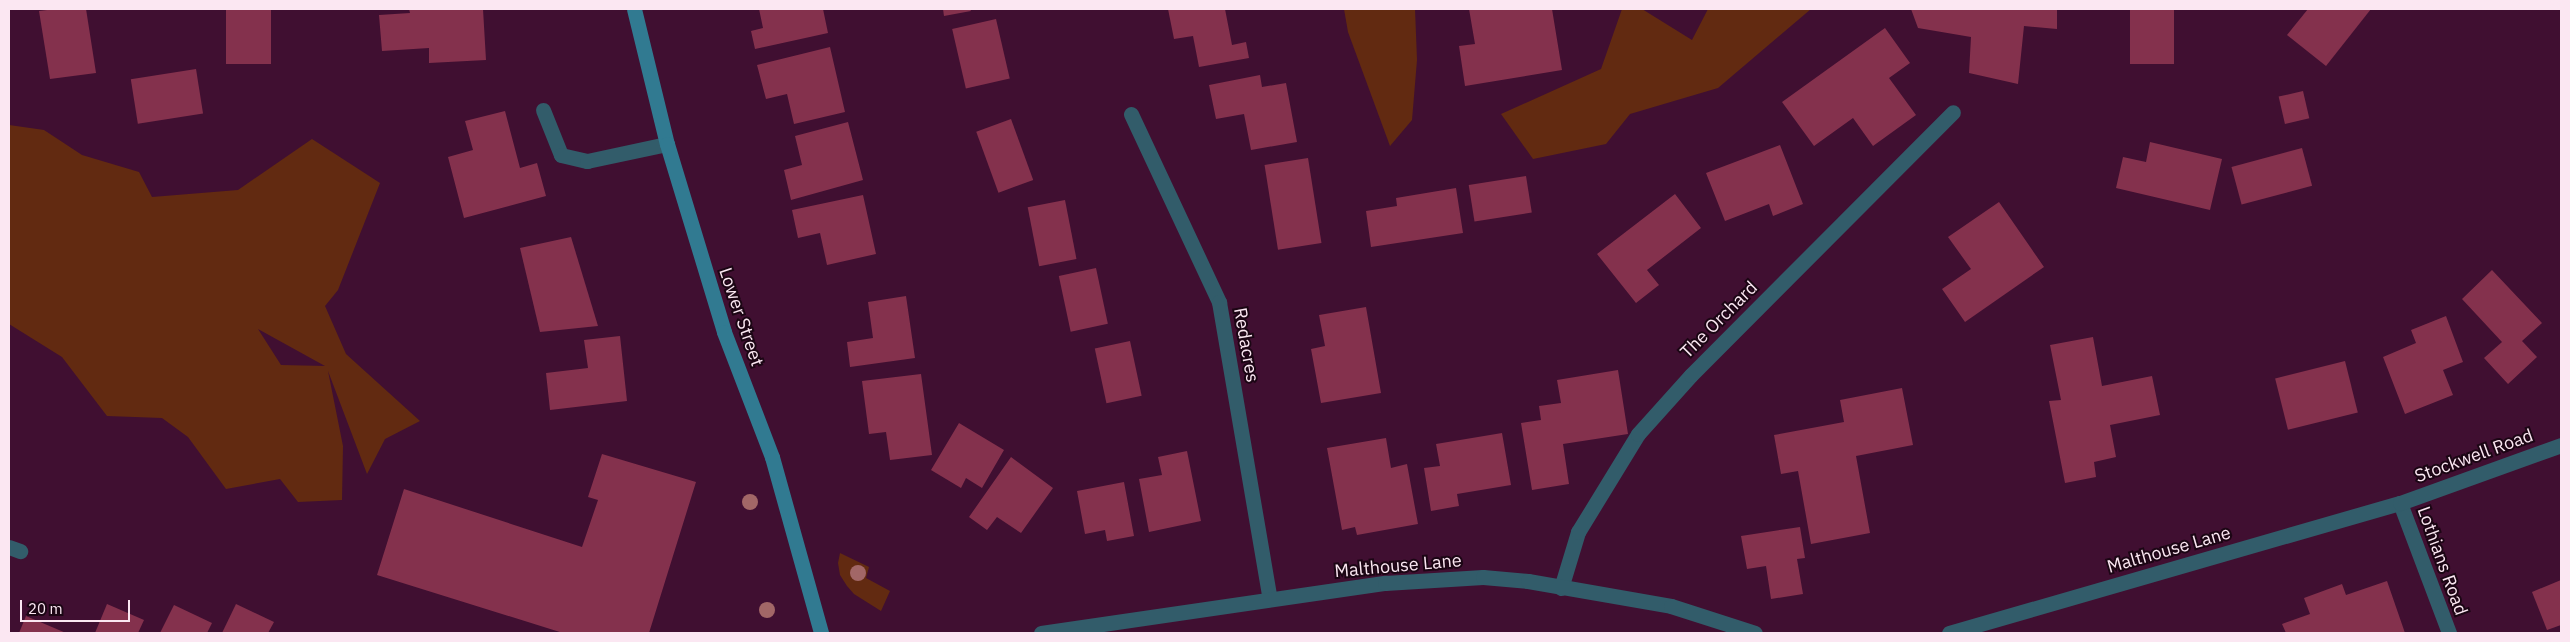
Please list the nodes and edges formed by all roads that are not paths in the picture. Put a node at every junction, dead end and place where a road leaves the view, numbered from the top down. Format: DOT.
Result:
graph roads {
  1 [pos="634,9"];
  2 [pos="543,110"];
  3 [pos="1953,112"];
  4 [pos="1130,114"];
  5 [pos="667,144"];
  6 [pos="2561,444"];
  7 [pos="2400,503"];
  8 [pos="1561,588"];
  9 [pos="1270,599"];
  10 [pos="1069,632"];
  11 [pos="822,633"];
  12 [pos="1041,633"];
  13 [pos="1755,633"];
  14 [pos="1949,633"];
  15 [pos="2449,633"];
  1 -- 5 [label="street, Lower Street"];
  2 -- 5 [label="street"];
  3 -- 8 [label="street, The Orchard"];
  4 -- 9 [label="street, Redacres"];
  5 -- 11 [label="street, Lower Street"];
  6 -- 7 [label="street, Stockwell Road"];
  7 -- 14 [label="street, Malthouse Lane"];
  7 -- 15 [label="street, Lothians Road"];
  8 -- 9 [label="street, Malthouse Lane"];
  8 -- 13 [label="street, Malthouse Lane"];
  9 -- 10 [label="street, Malthouse Lane"];
  10 -- 12 [label="street, Malthouse Lane"];
}
